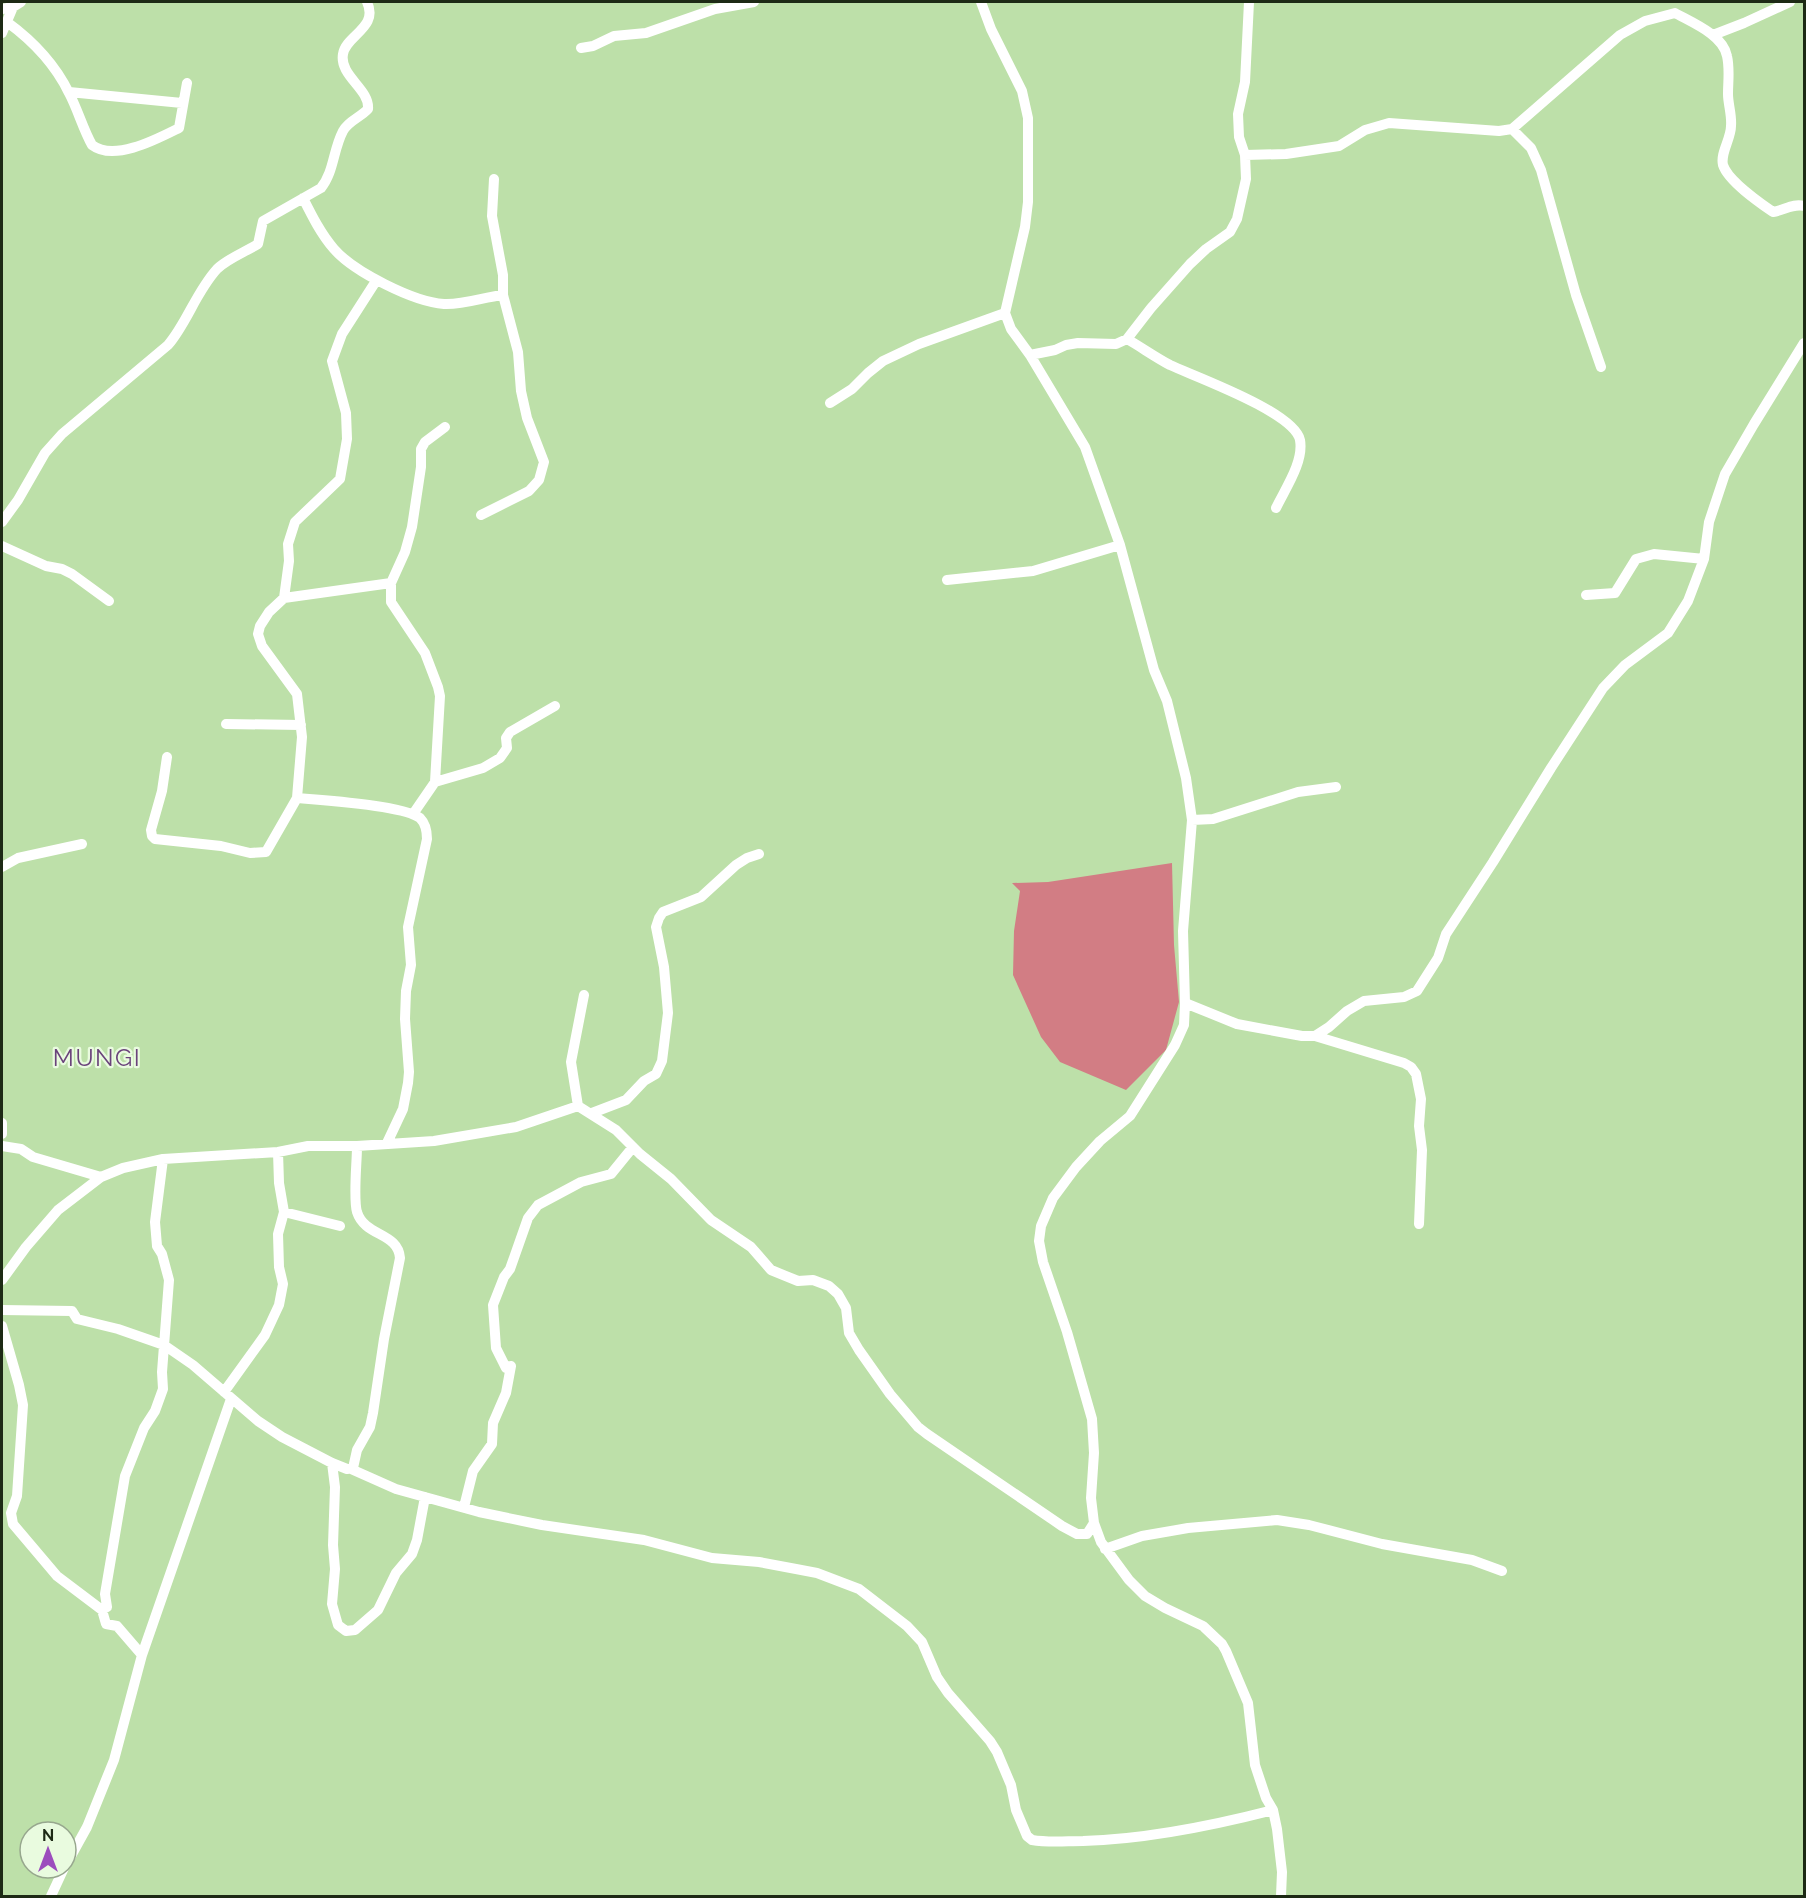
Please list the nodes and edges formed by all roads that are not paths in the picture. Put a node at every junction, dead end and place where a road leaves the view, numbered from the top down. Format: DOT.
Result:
graph roads {
  1 [pos="367,2"];
  2 [pos="754,2"];
  3 [pos="981,2"];
  4 [pos="1249,2"];
  5 [pos="1790,2"];
  6 [pos="17,4"];
  7 [pos="2,9"];
  8 [pos="8,21"];
  9 [pos="2,33"];
  10 [pos="1713,36"];
  11 [pos="581,48"];
  12 [pos="187,83"];
  13 [pos="69,92"];
  14 [pos="182,103"];
  15 [pos="1512,129"];
  16 [pos="1245,155"];
  17 [pos="494,179"];
  18 [pos="303,198"];
  19 [pos="1804,206"];
  20 [pos="376,281"];
  21 [pos="503,295"];
  22 [pos="1005,313"];
  23 [pos="1127,339"];
  24 [pos="1804,343"];
  25 [pos="1030,355"];
  26 [pos="1601,367"];
  27 [pos="830,403"];
  28 [pos="445,427"];
  29 [pos="1276,508"];
  30 [pos="481,515"];
  31 [pos="2,522"];
  32 [pos="1120,545"];
  33 [pos="2,546"];
  34 [pos="1704,559"];
  35 [pos="947,580"];
  36 [pos="391,583"];
  37 [pos="1586,596"];
  38 [pos="284,598"];
  39 [pos="109,601"];
  40 [pos="555,706"];
  41 [pos="226,724"];
  42 [pos="301,725"];
  43 [pos="167,757"];
  44 [pos="435,782"];
  45 [pos="1336,787"];
  46 [pos="297,798"];
  47 [pos="413,814"];
  48 [pos="1192,820"];
  49 [pos="82,844"];
  50 [pos="759,854"];
  51 [pos="2,867"];
  52 [pos="584,995"];
  53 [pos="1185,1003"];
  54 [pos="1315,1036"];
  55 [pos="578,1106"];
  56 [pos="592,1113"];
  57 [pos="2,1123"];
  58 [pos="2,1134"];
  59 [pos="387,1143"];
  60 [pos="2,1146"];
  61 [pos="357,1146"];
  62 [pos="633,1147"];
  63 [pos="278,1152"];
  64 [pos="163,1159"];
  65 [pos="101,1177"];
  66 [pos="284,1212"];
  67 [pos="1419,1224"];
  68 [pos="340,1226"];
  69 [pos="2,1280"];
  70 [pos="2,1310"];
  71 [pos="2,1326"];
  72 [pos="164,1345"];
  73 [pos="227,1395"];
  74 [pos="332,1463"];
  75 [pos="351,1469"];
  76 [pos="425,1497"];
  77 [pos="464,1507"];
  78 [pos="1094,1523"];
  79 [pos="1106,1549"];
  80 [pos="1502,1570"];
  81 [pos="102,1610"];
  82 [pos="142,1655"];
  83 [pos="1273,1810"];
  84 [pos="78,1843"];
  85 [pos="58,1880"];
  86 [pos="51,1896"];
  87 [pos="1281,1896"];
  1 -- 18 [label="street"];
  2 -- 11 [label="street"];
  3 -- 22 [label="street"];
  4 -- 16 [label="street"];
  5 -- 10 [label="street"];
  6 -- 7 [label="street"];
  6 -- 8 [label="street"];
  8 -- 9 [label="street"];
  8 -- 13 [label="street"];
  10 -- 15 [label="street"];
  10 -- 19 [label="street"];
  12 -- 14 [label="street"];
  13 -- 14 [label="street"];
  13 -- 14 [label="street"];
  15 -- 16 [label="street"];
  15 -- 26 [label="street"];
  16 -- 23 [label="street"];
  17 -- 21 [label="street"];
  18 -- 20 [label="street"];
  18 -- 31 [label="street"];
  20 -- 21 [label="street"];
  20 -- 38 [label="street"];
  21 -- 30 [label="street"];
  22 -- 25 [label="street"];
  22 -- 27 [label="street"];
  23 -- 25 [label="street"];
  23 -- 29 [label="street"];
  24 -- 34 [label="street"];
  25 -- 32 [label="street"];
  28 -- 36 [label="street"];
  32 -- 35 [label="street"];
  32 -- 48 [label="street"];
  33 -- 39 [label="street"];
  34 -- 37 [label="street"];
  34 -- 54 [label="street"];
  36 -- 38 [label="street"];
  36 -- 44 [label="street"];
  38 -- 42 [label="street"];
  40 -- 44 [label="street"];
  41 -- 42 [label="street"];
  42 -- 46 [label="street"];
  43 -- 46 [label="street"];
  44 -- 47 [label="street"];
  45 -- 48 [label="street"];
  46 -- 47 [label="street"];
  47 -- 59 [label="street"];
  48 -- 53 [label="street"];
  49 -- 51 [label="street"];
  50 -- 56 [label="street"];
  52 -- 55 [label="street"];
  53 -- 54 [label="street"];
  53 -- 78 [label="street"];
  54 -- 67 [label="street"];
  55 -- 56 [label="street"];
  55 -- 59 [label="street"];
  56 -- 62 [label="street"];
  57 -- 58 [label="street"];
  59 -- 61 [label="street"];
  60 -- 65 [label="street"];
  61 -- 63 [label="street"];
  61 -- 75 [label="street"];
  62 -- 77 [label="street"];
  62 -- 78 [label="street"];
  63 -- 64 [label="street"];
  63 -- 66 [label="street"];
  64 -- 65 [label="street"];
  64 -- 72 [label="street"];
  65 -- 69 [label="street"];
  66 -- 68 [label="street"];
  66 -- 73 [label="street"];
  70 -- 72 [label="street"];
  71 -- 81 [label="street"];
  72 -- 73 [label="street"];
  72 -- 81 [label="street"];
  73 -- 74 [label="street"];
  73 -- 82 [label="street"];
  74 -- 75 [label="street"];
  74 -- 76 [label="street"];
  75 -- 76 [label="street"];
  76 -- 77 [label="street"];
  77 -- 83 [label="street"];
  78 -- 79 [label="street"];
  79 -- 80 [label="street"];
  79 -- 83 [label="street"];
  81 -- 82 [label="street"];
  82 -- 84 [label="street"];
  83 -- 87 [label="street"];
  85 -- 86 [label="street"];
}
